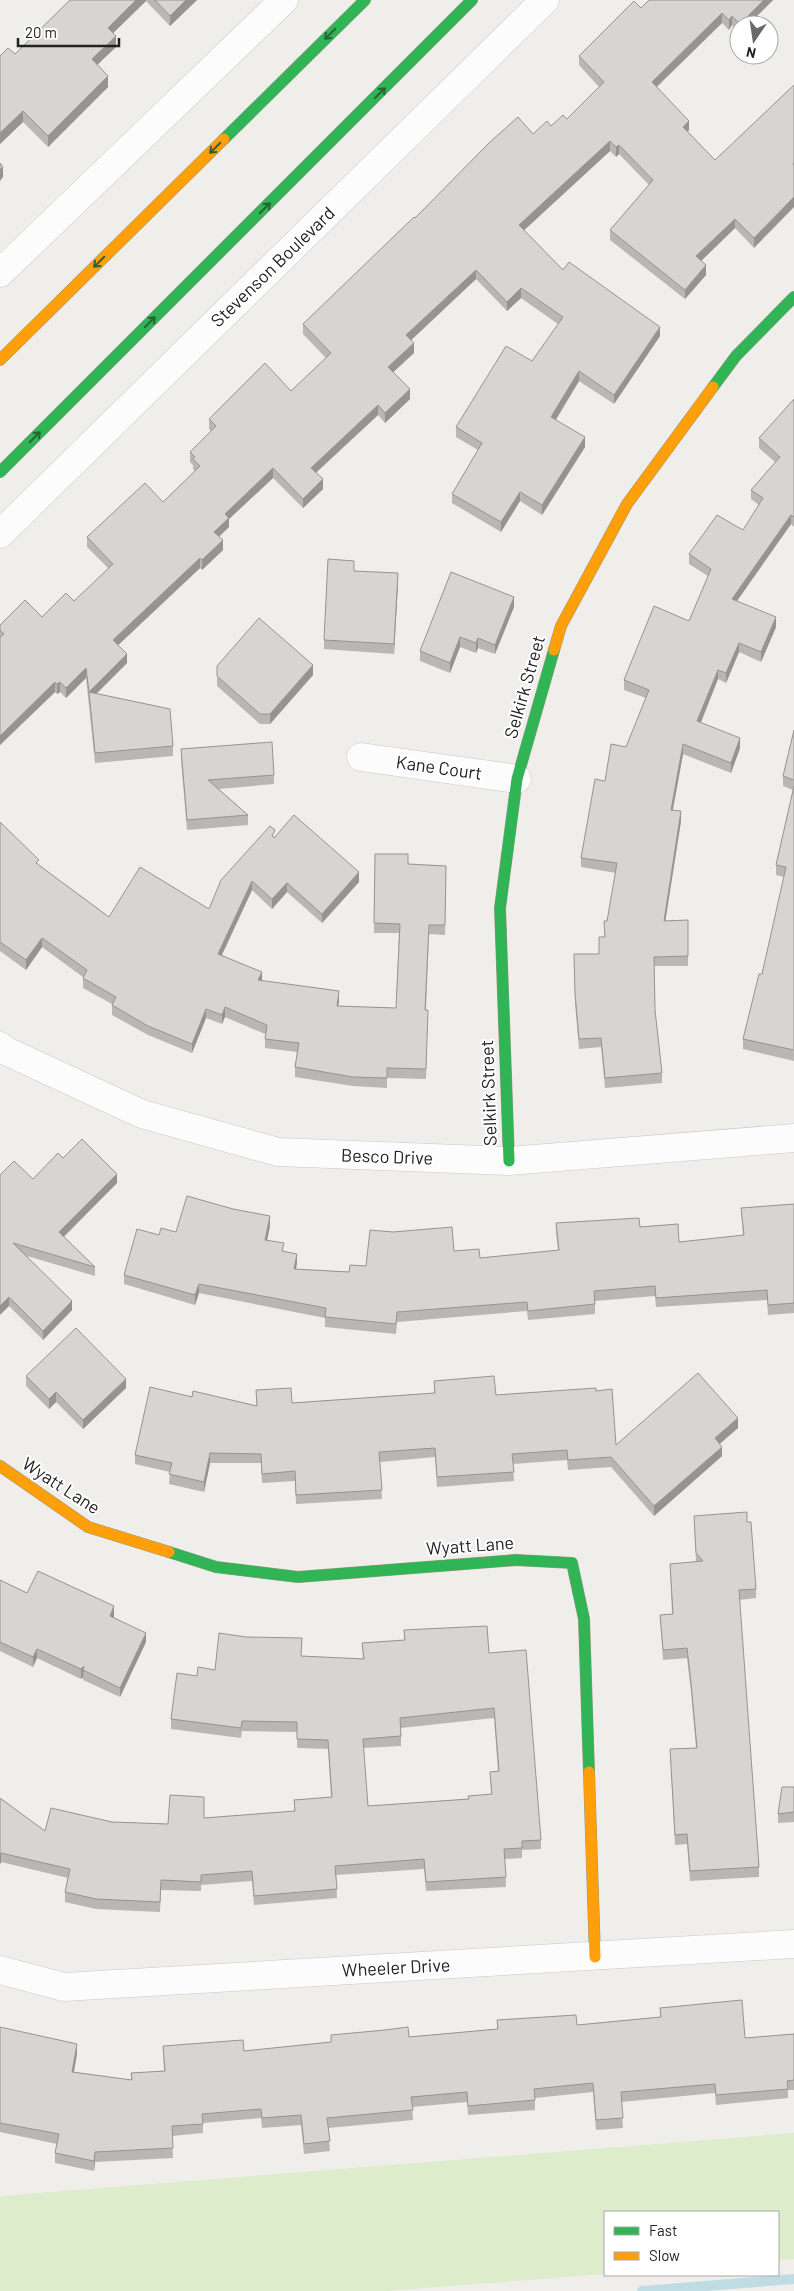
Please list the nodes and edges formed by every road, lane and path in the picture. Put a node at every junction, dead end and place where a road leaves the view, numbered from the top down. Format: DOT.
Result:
graph roads {
  1 [pos="284,0"];
  2 [pos="365,0"];
  3 [pos="472,0"];
  4 [pos="546,0"];
  5 [pos="0,273"];
  6 [pos="794,297"];
  7 [pos="0,360"];
  8 [pos="0,472"];
  9 [pos="0,534"];
  10 [pos="361,757"];
  11 [pos="517,779"];
  12 [pos="2,1052"];
  13 [pos="794,1138"];
  14 [pos="509,1161"];
  15 [pos="0,1466"];
  16 [pos="794,1944"];
  17 [pos="595,1957"];
  18 [pos="0,1970"];
  1 -- 5 [label="street"];
  2 -- 7 [label="street, one-way"];
  8 -- 3 [label="street, one-way"];
  4 -- 9 [label="street, Stevenson Boulevard"];
  6 -- 11 [label="street, Selkirk Street"];
  10 -- 11 [label="street, Kane Court"];
  11 -- 14 [label="street, Selkirk Street"];
  12 -- 14 [label="street, Besco Drive"];
  13 -- 14 [label="street, Besco Drive"];
  15 -- 17 [label="street, Wyatt Lane"];
  16 -- 17 [label="street, Wheeler Drive"];
  17 -- 18 [label="street, Wheeler Drive"];
}
